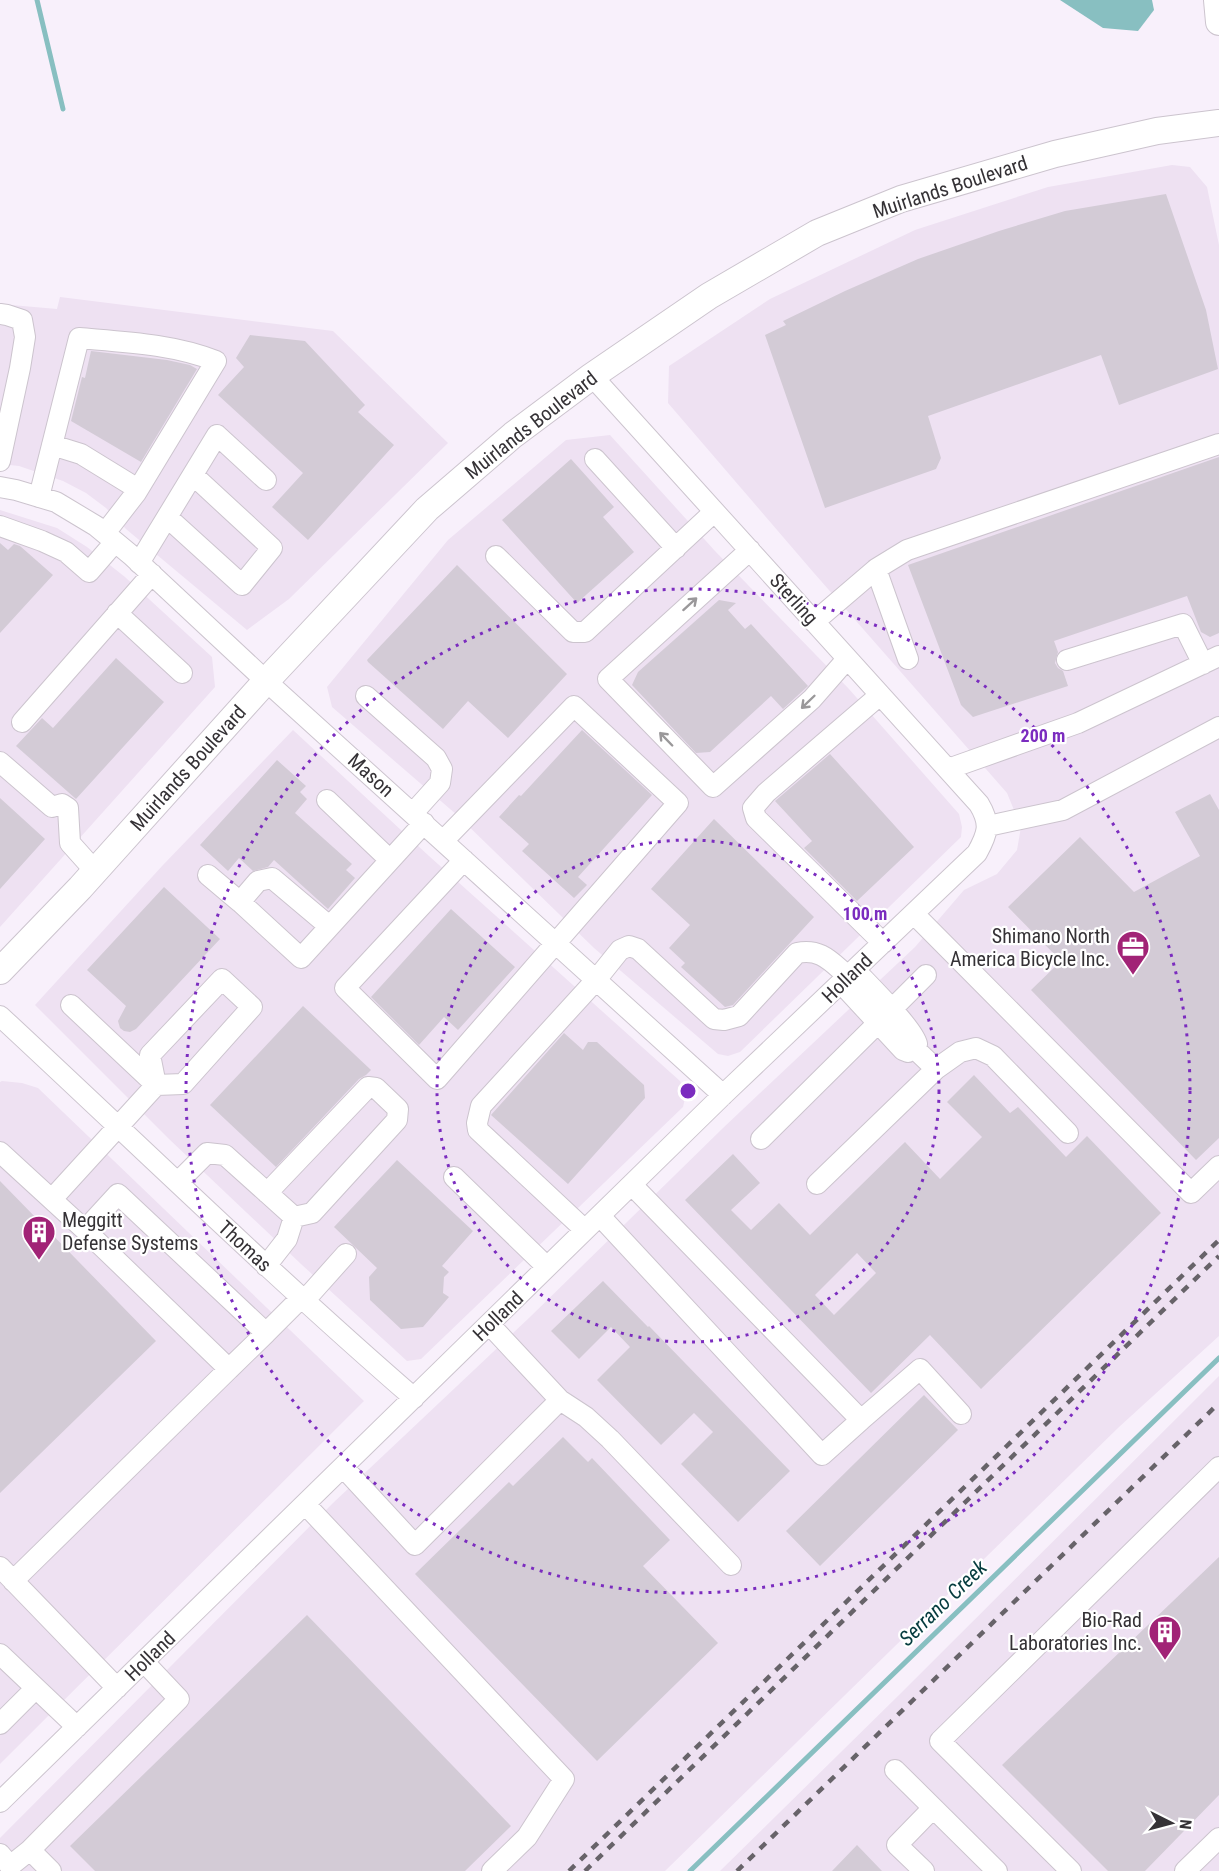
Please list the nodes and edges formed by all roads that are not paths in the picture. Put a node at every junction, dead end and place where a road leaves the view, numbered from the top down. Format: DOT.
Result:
graph roads {
  1 [pos="1217,0"];
  2 [pos="1219,22"];
  3 [pos="1219,123"];
  4 [pos="0,314"];
  5 [pos="592,376"];
  6 [pos="1219,444"];
  7 [pos="52,445"];
  8 [pos="596,459"];
  9 [pos="0,462"];
  10 [pos="193,475"];
  11 [pos="266,480"];
  12 [pos="0,487"];
  13 [pos="138,489"];
  14 [pos="39,497"];
  15 [pos="714,512"];
  16 [pos="167,517"];
  17 [pos="0,526"];
  18 [pos="110,538"];
  19 [pos="676,548"];
  20 [pos="750,550"];
  21 [pos="496,556"];
  22 [pos="145,568"];
  23 [pos="876,568"];
  24 [pos="117,613"];
  25 [pos="814,622"];
  26 [pos="847,658"];
  27 [pos="908,659"];
  28 [pos="1067,660"];
  29 [pos="1211,660"];
  30 [pos="182,672"];
  31 [pos="266,681"];
  32 [pos="880,694"];
  33 [pos="366,696"];
  34 [pos="22,722"];
  35 [pos="1219,727"];
  36 [pos="0,762"];
  37 [pos="948,769"];
  38 [pos="327,800"];
  39 [pos="418,818"];
  40 [pos="988,826"];
  41 [pos="443,841"];
  42 [pos="390,860"];
  43 [pos="464,860"];
  44 [pos="95,871"];
  45 [pos="208,875"];
  46 [pos="240,902"];
  47 [pos="914,914"];
  48 [pos="329,926"];
  49 [pos="883,943"];
  50 [pos="556,944"];
  51 [pos="0,971"];
  52 [pos="926,975"];
  53 [pos="848,976"];
  54 [pos="596,980"];
  55 [pos="71,1005"];
  56 [pos="884,1016"];
  57 [pos="0,1017"];
  58 [pos="936,1069"];
  59 [pos="156,1085"];
  60 [pos="723,1095"];
  61 [pos="118,1125"];
  62 [pos="1068,1133"];
  63 [pos="761,1139"];
  64 [pos="0,1152"];
  65 [pos="1219,1166"];
  66 [pos="454,1177"];
  67 [pos="178,1182"];
  68 [pos="817,1184"];
  69 [pos="632,1185"];
  70 [pos="267,1193"];
  71 [pos="52,1199"];
  72 [pos="600,1216"];
  73 [pos="294,1217"];
  74 [pos="85,1230"];
  75 [pos="585,1230"];
  76 [pos="346,1254"];
  77 [pos="267,1266"];
  78 [pos="547,1267"];
  79 [pos="303,1300"];
  80 [pos="489,1324"];
  81 [pos="266,1333"];
  82 [pos="229,1369"];
  83 [pos="414,1398"];
  84 [pos="560,1401"];
  85 [pos="961,1414"];
  86 [pos="861,1420"];
  87 [pos="342,1467"];
  88 [pos="1219,1467"];
  89 [pos="305,1503"];
  90 [pos="730,1565"];
  91 [pos="7,1574"];
  92 [pos="0,1654"];
  93 [pos="144,1662"];
  94 [pos="36,1688"];
  95 [pos="117,1688"];
  96 [pos="0,1724"];
  97 [pos="77,1727"];
  98 [pos="895,1770"];
  99 [pos="0,1802"];
  100 [pos="933,1808"];
  101 [pos="1219,1838"];
  102 [pos="30,1850"];
  103 [pos="6,1864"];
  104 [pos="51,1871"];
  105 [pos="492,1871"];
  106 [pos="924,1871"];
  107 [pos="997,1871"];
  108 [pos="1071,1871"];
  109 [pos="1185,1871"];
  1 -- 2 [label="main road"];
  3 -- 5 [label="main road, Muirlands Boulevard"];
  4 -- 9 [label="street"];
  5 -- 15 [label="street, Sterling"];
  5 -- 31 [label="main road, Muirlands Boulevard"];
  6 -- 23 [label="street"];
  7 -- 13 [label="street"];
  7 -- 13 [label="street"];
  7 -- 14 [label="street"];
  8 -- 19 [label="street"];
  10 -- 11 [label="street"];
  10 -- 16 [label="street"];
  10 -- 16 [label="street"];
  12 -- 14 [label="street, Mason"];
  13 -- 18 [label="street"];
  14 -- 18 [label="street, Mason"];
  15 -- 19 [label="street"];
  15 -- 20 [label="street, Sterling"];
  16 -- 22 [label="street"];
  17 -- 18 [label="street"];
  18 -- 22 [label="street, Mason"];
  19 -- 21 [label="street"];
  20 -- 25 [label="street, Sterling"];
  26 -- 20 [label="street, one-way"];
  22 -- 24 [label="street"];
  22 -- 31 [label="street, Mason"];
  23 -- 25 [label="street"];
  23 -- 27 [label="street"];
  24 -- 30 [label="street"];
  24 -- 34 [label="street"];
  25 -- 26 [label="street, Sterling"];
  26 -- 32 [label="street, Sterling"];
  28 -- 29 [label="street"];
  29 -- 37 [label="street"];
  31 -- 39 [label="street, Mason"];
  31 -- 44 [label="main road, Muirlands Boulevard"];
  32 -- 37 [label="street, Sterling"];
  32 -- 49 [label="street"];
  33 -- 39 [label="street"];
  35 -- 40 [label="street"];
  36 -- 44 [label="street"];
  37 -- 40 [label="street, Sterling"];
  38 -- 42 [label="street"];
  39 -- 41 [label="street, Mason"];
  39 -- 42 [label="street"];
  40 -- 47 [label="street, Holland"];
  41 -- 43 [label="street, Mason"];
  41 -- 50 [label="street"];
  42 -- 48 [label="street"];
  43 -- 50 [label="street, Mason"];
  43 -- 50 [label="street"];
  44 -- 51 [label="main road, Muirlands Boulevard"];
  45 -- 46 [label="street"];
  46 -- 48 [label="street"];
  46 -- 48 [label="street"];
  47 -- 49 [label="street, Holland"];
  47 -- 65 [label="street"];
  49 -- 53 [label="street, Holland"];
  50 -- 54 [label="street, Mason"];
  52 -- 56 [label="street"];
  53 -- 54 [label="street"];
  53 -- 56 [label="street"];
  53 -- 60 [label="street, Holland"];
  54 -- 60 [label="street, Mason"];
  54 -- 75 [label="street"];
  55 -- 59 [label="street"];
  56 -- 58 [label="street"];
  56 -- 63 [label="street"];
  57 -- 61 [label="street, Thomas"];
  58 -- 62 [label="street"];
  58 -- 68 [label="street"];
  59 -- 59 [label="street"];
  59 -- 61 [label="street"];
  60 -- 69 [label="street, Holland"];
  61 -- 67 [label="street, Thomas"];
  61 -- 71 [label="street"];
  64 -- 71 [label="street"];
  66 -- 78 [label="street"];
  67 -- 70 [label="street"];
  67 -- 77 [label="street, Thomas"];
  69 -- 72 [label="street, Holland"];
  69 -- 86 [label="street"];
  70 -- 73 [label="street"];
  70 -- 73 [label="street"];
  71 -- 74 [label="street"];
  72 -- 75 [label="street, Holland"];
  72 -- 86 [label="street"];
  73 -- 77 [label="street"];
  74 -- 81 [label="street"];
  74 -- 82 [label="street"];
  75 -- 78 [label="street, Holland"];
  76 -- 79 [label="street"];
  77 -- 79 [label="street, Thomas"];
  78 -- 80 [label="street, Holland"];
  79 -- 81 [label="street"];
  79 -- 83 [label="street, Thomas"];
  80 -- 83 [label="street, Holland"];
  80 -- 84 [label="street"];
  81 -- 82 [label="street"];
  82 -- 91 [label="street"];
  83 -- 87 [label="street, Holland"];
  84 -- 87 [label="street"];
  84 -- 90 [label="street"];
  85 -- 86 [label="street"];
  87 -- 89 [label="street, Holland"];
  88 -- 108 [label="street"];
  89 -- 93 [label="street, Holland"];
  89 -- 105 [label="street"];
  91 -- 95 [label="street"];
  92 -- 94 [label="street"];
  93 -- 95 [label="street, Holland"];
  93 -- 102 [label="street"];
  94 -- 96 [label="street"];
  94 -- 97 [label="street"];
  95 -- 97 [label="street, Holland"];
  97 -- 99 [label="street, Holland"];
  98 -- 100 [label="street"];
  100 -- 106 [label="street"];
  100 -- 107 [label="street"];
  101 -- 109 [label="street"];
  102 -- 103 [label="street"];
  102 -- 104 [label="street"];
}
